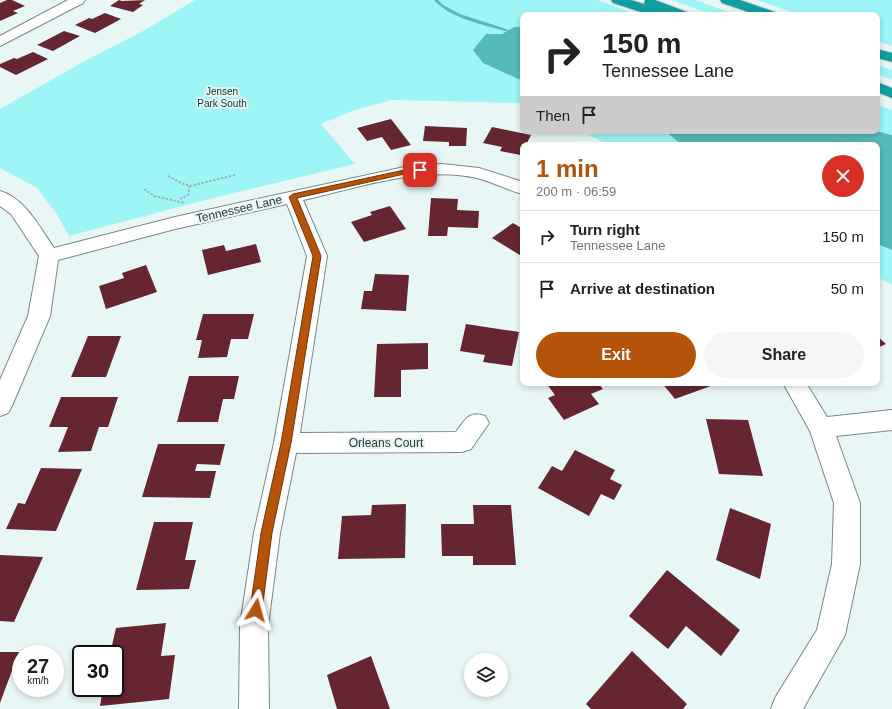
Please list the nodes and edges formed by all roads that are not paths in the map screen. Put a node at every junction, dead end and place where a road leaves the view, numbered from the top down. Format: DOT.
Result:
graph roads {
  1 [pos="78,0"];
  2 [pos="618,0"];
  3 [pos="642,0"];
  4 [pos="727,0"];
  5 [pos="654,12"];
  6 [pos="674,12"];
  7 [pos="761,12"];
  8 [pos="0,42"];
  9 [pos="880,53"];
  10 [pos="892,58"];
  11 [pos="880,88"];
  12 [pos="892,93"];
  13 [pos="520,187"];
  14 [pos="0,197"];
  15 [pos="293,197"];
  16 [pos="49,256"];
  17 [pos="796,386"];
  18 [pos="0,406"];
  19 [pos="892,420"];
  20 [pos="477,423"];
  21 [pos="821,428"];
  22 [pos="286,443"];
  23 [pos="254,709"];
  24 [pos="786,709"];
  1 -- 8 [label="street"];
  2 -- 5 [label="highway"];
  3 -- 6 [label="highway"];
  4 -- 7 [label="highway"];
  9 -- 10 [label="highway"];
  11 -- 12 [label="highway"];
  13 -- 15 [label="street, Tennessee Lane"];
  14 -- 16 [label="street"];
  15 -- 16 [label="street, Tennessee Lane"];
  15 -- 22 [label="street"];
  16 -- 18 [label="street"];
  17 -- 21 [label="street"];
  19 -- 21 [label="street"];
  20 -- 22 [label="street, Orleans Court"];
  21 -- 24 [label="street"];
  22 -- 23 [label="street"];
}
